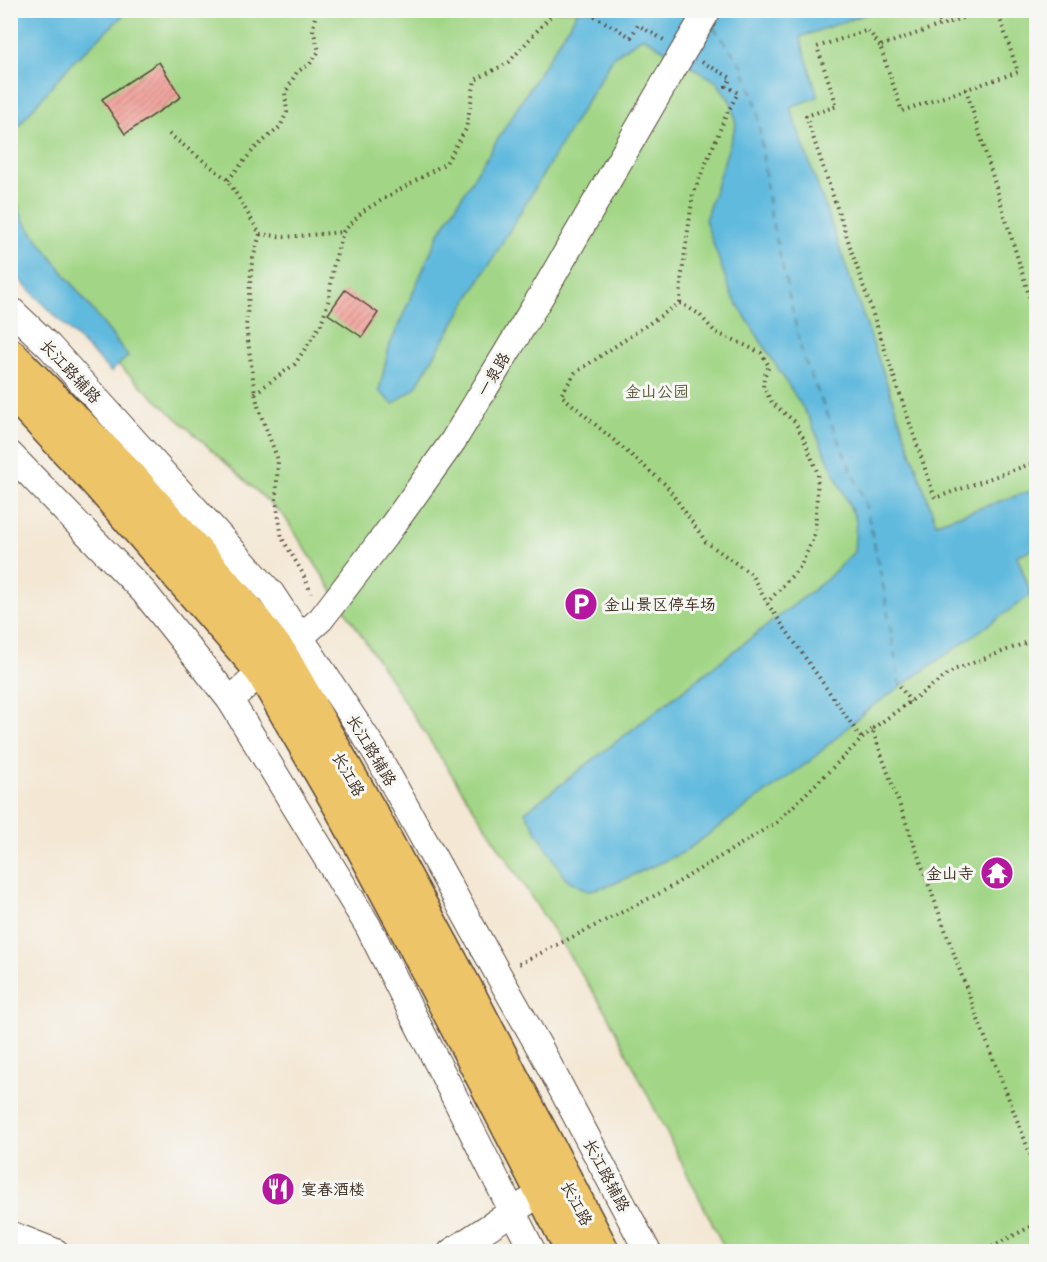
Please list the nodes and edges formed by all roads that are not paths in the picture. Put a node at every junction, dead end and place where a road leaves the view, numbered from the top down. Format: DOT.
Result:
graph roads {
  1 [pos="708,10"];
  2 [pos="10,309"];
  3 [pos="10,356"];
  4 [pos="10,389"];
  5 [pos="10,454"];
  6 [pos="281,655"];
  7 [pos="230,700"];
  8 [pos="543,1193"];
  9 [pos="513,1210"];
  10 [pos="10,1234"];
  11 [pos="56,1251"];
  12 [pos="451,1251"];
  13 [pos="533,1251"];
  14 [pos="573,1251"];
  15 [pos="603,1251"];
  16 [pos="648,1251"];
  1 -- 6 [label="street, 一泉路, bridge"];
  2 -- 6 [label="street, 长江路辅路"];
  3 -- 6 [label="main road, 长江路"];
  4 -- 6 [label="main road, 长江路"];
  5 -- 7 [label="street"];
  6 -- 7 [label="street, 一泉路"];
  6 -- 8 [label="main road, 长江路"];
  6 -- 15 [label="main road, 长江路"];
  6 -- 16 [label="street, 长江路辅路"];
  7 -- 9 [label="street"];
  8 -- 9 [label="street"];
  8 -- 14 [label="main road, 长江路"];
  9 -- 12 [label="street"];
  9 -- 13 [label="street"];
  10 -- 11 [label="street"];
}
